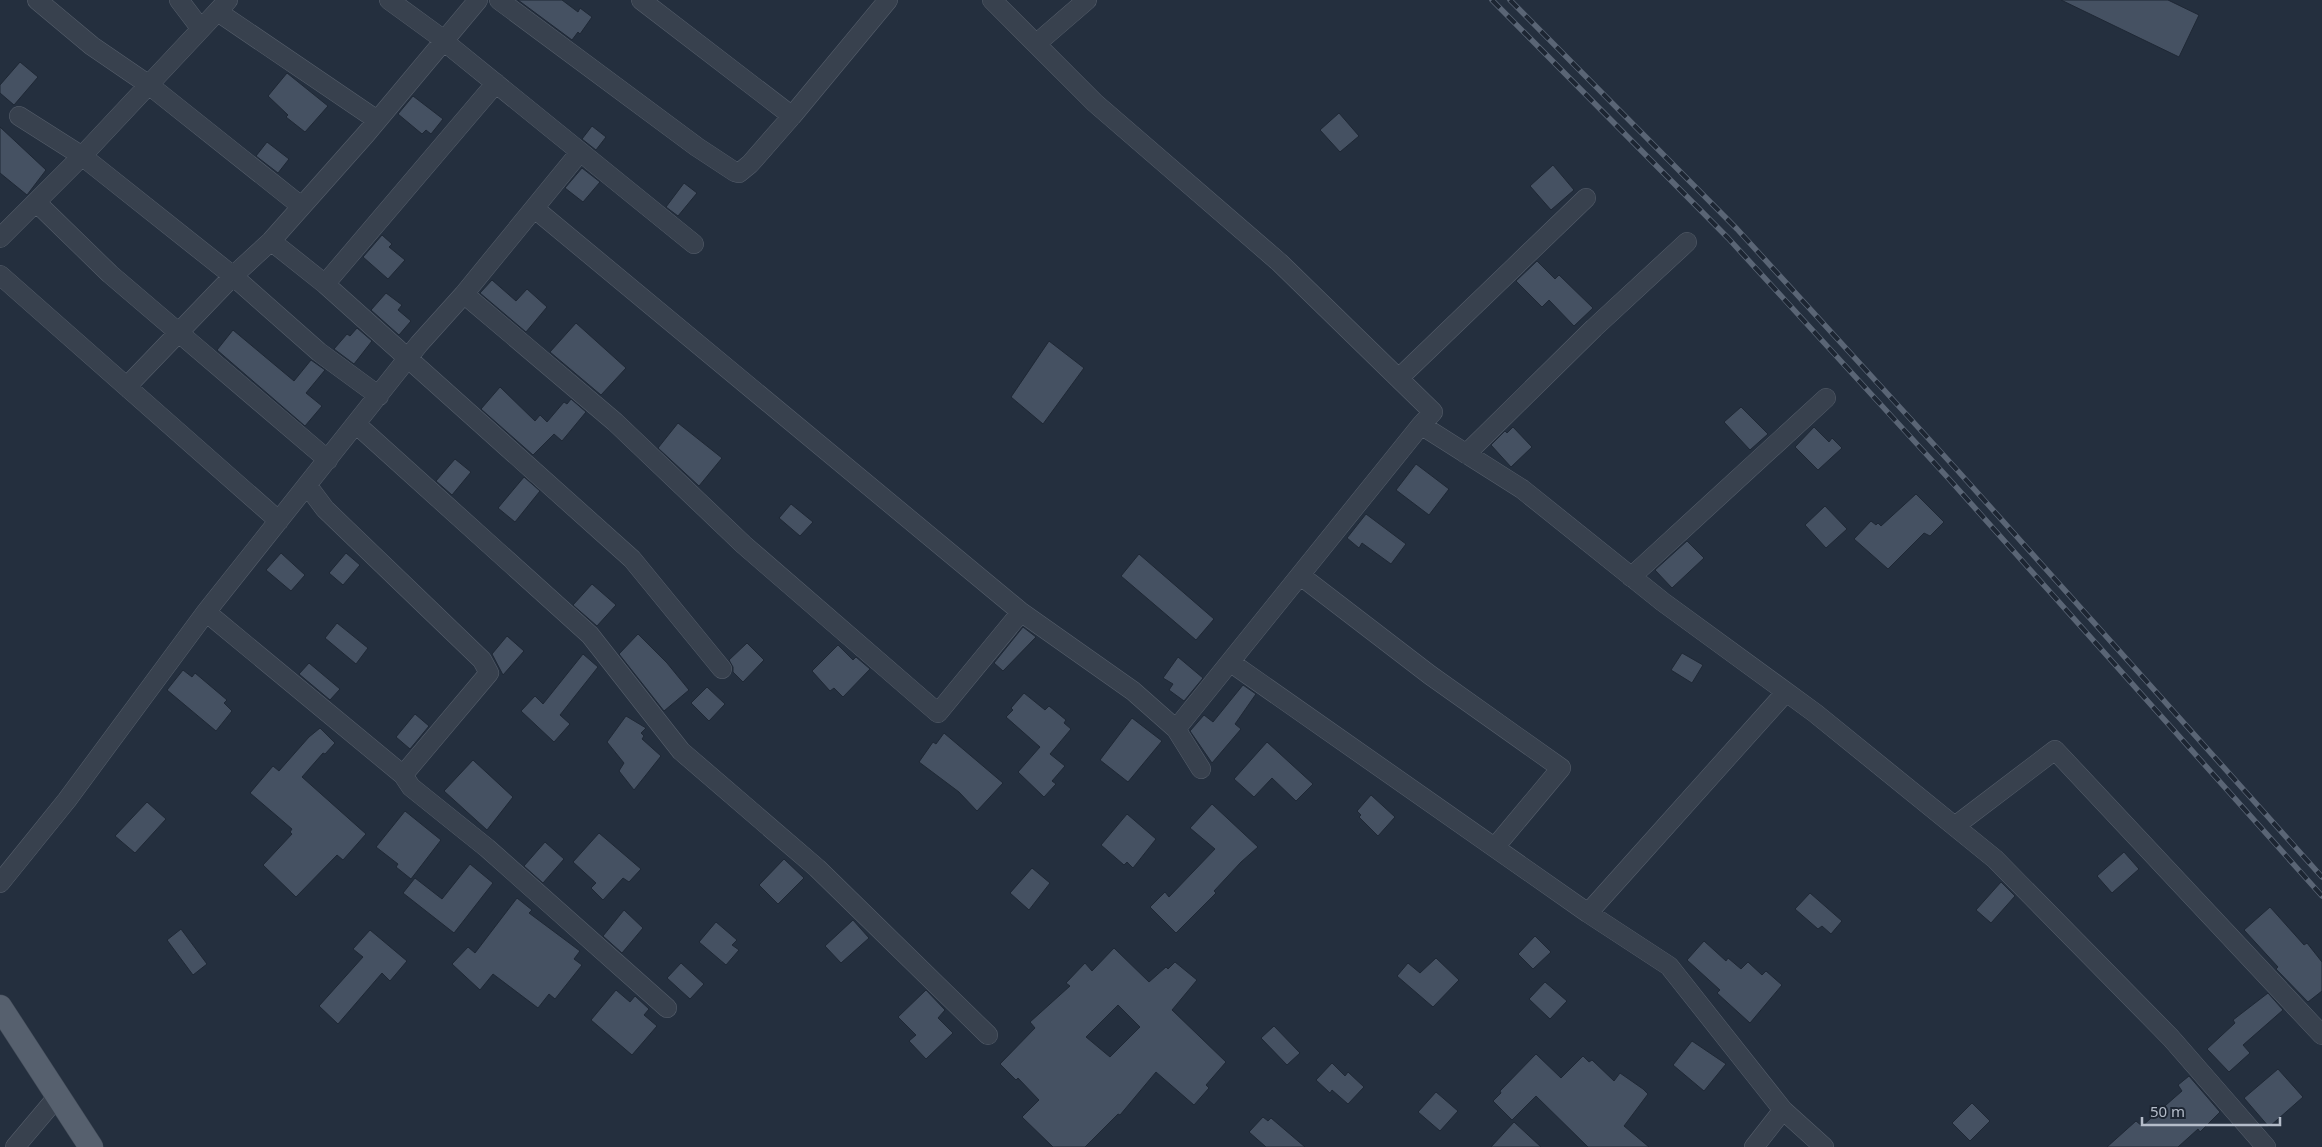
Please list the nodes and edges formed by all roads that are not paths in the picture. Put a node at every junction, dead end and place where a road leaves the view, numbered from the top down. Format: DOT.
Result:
graph roads {
  1 [pos="37,0"];
  2 [pos="178,0"];
  3 [pos="389,0"];
  4 [pos="478,0"];
  5 [pos="500,0"];
  6 [pos="641,0"];
  7 [pos="888,0"];
  8 [pos="992,0"];
  9 [pos="1087,0"];
  10 [pos="223,6"];
  11 [pos="202,29"];
  12 [pos="444,40"];
  13 [pos="1036,44"];
  14 [pos="496,83"];
  15 [pos="149,85"];
  16 [pos="18,116"];
  17 [pos="792,116"];
  18 [pos="378,120"];
  19 [pos="580,152"];
  20 [pos="82,156"];
  21 [pos="1586,198"];
  22 [pos="36,202"];
  23 [pos="301,206"];
  24 [pos="535,209"];
  25 [pos="0,238"];
  26 [pos="272,241"];
  27 [pos="1687,242"];
  28 [pos="694,244"];
  29 [pos="0,275"];
  30 [pos="234,276"];
  31 [pos="325,284"];
  32 [pos="464,294"];
  33 [pos="180,333"];
  34 [pos="408,358"];
  35 [pos="1398,378"];
  36 [pos="129,389"];
  37 [pos="379,396"];
  38 [pos="1826,398"];
  39 [pos="356,424"];
  40 [pos="1421,425"];
  41 [pos="1466,454"];
  42 [pos="328,460"];
  43 [pos="308,485"];
  44 [pos="279,521"];
  45 [pos="1301,576"];
  46 [pos="1631,577"];
  47 [pos="206,612"];
  48 [pos="1021,612"];
  49 [pos="1230,662"];
  50 [pos="722,669"];
  51 [pos="1786,692"];
  52 [pos="1176,729"];
  53 [pos="1201,769"];
  54 [pos="403,774"];
  55 [pos="1955,826"];
  56 [pos="1495,847"];
  57 [pos="0,883"];
  58 [pos="1588,913"];
  59 [pos="0,1007"];
  60 [pos="667,1008"];
  61 [pos="988,1035"];
  62 [pos="2322,1035"];
  63 [pos="58,1096"];
  64 [pos="1783,1110"];
  65 [pos="15,1147"];
  66 [pos="91,1147"];
  67 [pos="1754,1147"];
  68 [pos="1824,1147"];
  69 [pos="2266,1147"];
  1 -- 15 [label="street"];
  2 -- 11 [label="street"];
  3 -- 12 [label="street"];
  4 -- 12 [label="street"];
  5 -- 17 [label="street"];
  6 -- 17 [label="street"];
  7 -- 17 [label="street"];
  8 -- 13 [label="street"];
  9 -- 13 [label="street"];
  10 -- 11 [label="street"];
  10 -- 18 [label="street"];
  11 -- 15 [label="street"];
  12 -- 14 [label="street"];
  12 -- 18 [label="street"];
  13 -- 35 [label="street"];
  14 -- 19 [label="street"];
  14 -- 31 [label="street"];
  15 -- 20 [label="street"];
  15 -- 23 [label="street"];
  16 -- 20 [label="street"];
  18 -- 23 [label="street"];
  19 -- 24 [label="street"];
  19 -- 28 [label="street"];
  20 -- 22 [label="street"];
  20 -- 30 [label="street"];
  21 -- 35 [label="street"];
  22 -- 25 [label="street"];
  22 -- 33 [label="street"];
  23 -- 26 [label="street"];
  24 -- 32 [label="street"];
  24 -- 48 [label="street"];
  26 -- 30 [label="street"];
  26 -- 31 [label="street"];
  27 -- 41 [label="street"];
  29 -- 36 [label="street"];
  30 -- 33 [label="street"];
  30 -- 37 [label="street"];
  31 -- 34 [label="street"];
  32 -- 34 [label="street"];
  32 -- 48 [label="street"];
  33 -- 36 [label="street"];
  33 -- 42 [label="street"];
  34 -- 37 [label="street"];
  34 -- 50 [label="street"];
  35 -- 40 [label="street"];
  36 -- 44 [label="street"];
  37 -- 39 [label="street"];
  38 -- 46 [label="street"];
  39 -- 42 [label="street"];
  39 -- 61 [label="street"];
  40 -- 41 [label="street"];
  40 -- 45 [label="street"];
  41 -- 46 [label="street"];
  42 -- 43 [label="street"];
  43 -- 44 [label="street"];
  43 -- 54 [label="street"];
  44 -- 47 [label="street"];
  45 -- 49 [label="street"];
  45 -- 56 [label="street"];
  46 -- 51 [label="street"];
  47 -- 54 [label="street"];
  47 -- 57 [label="street"];
  48 -- 52 [label="street"];
  49 -- 52 [label="street"];
  49 -- 56 [label="street"];
  51 -- 55 [label="street"];
  51 -- 58 [label="street"];
  52 -- 53 [label="street"];
  54 -- 60 [label="street"];
  55 -- 62 [label="street"];
  55 -- 69 [label="street"];
  56 -- 58 [label="street"];
  58 -- 64 [label="street"];
  59 -- 63 [label="main road"];
  63 -- 65 [label="street"];
  63 -- 66 [label="main road"];
  64 -- 67 [label="street"];
  64 -- 68 [label="street"];
}
